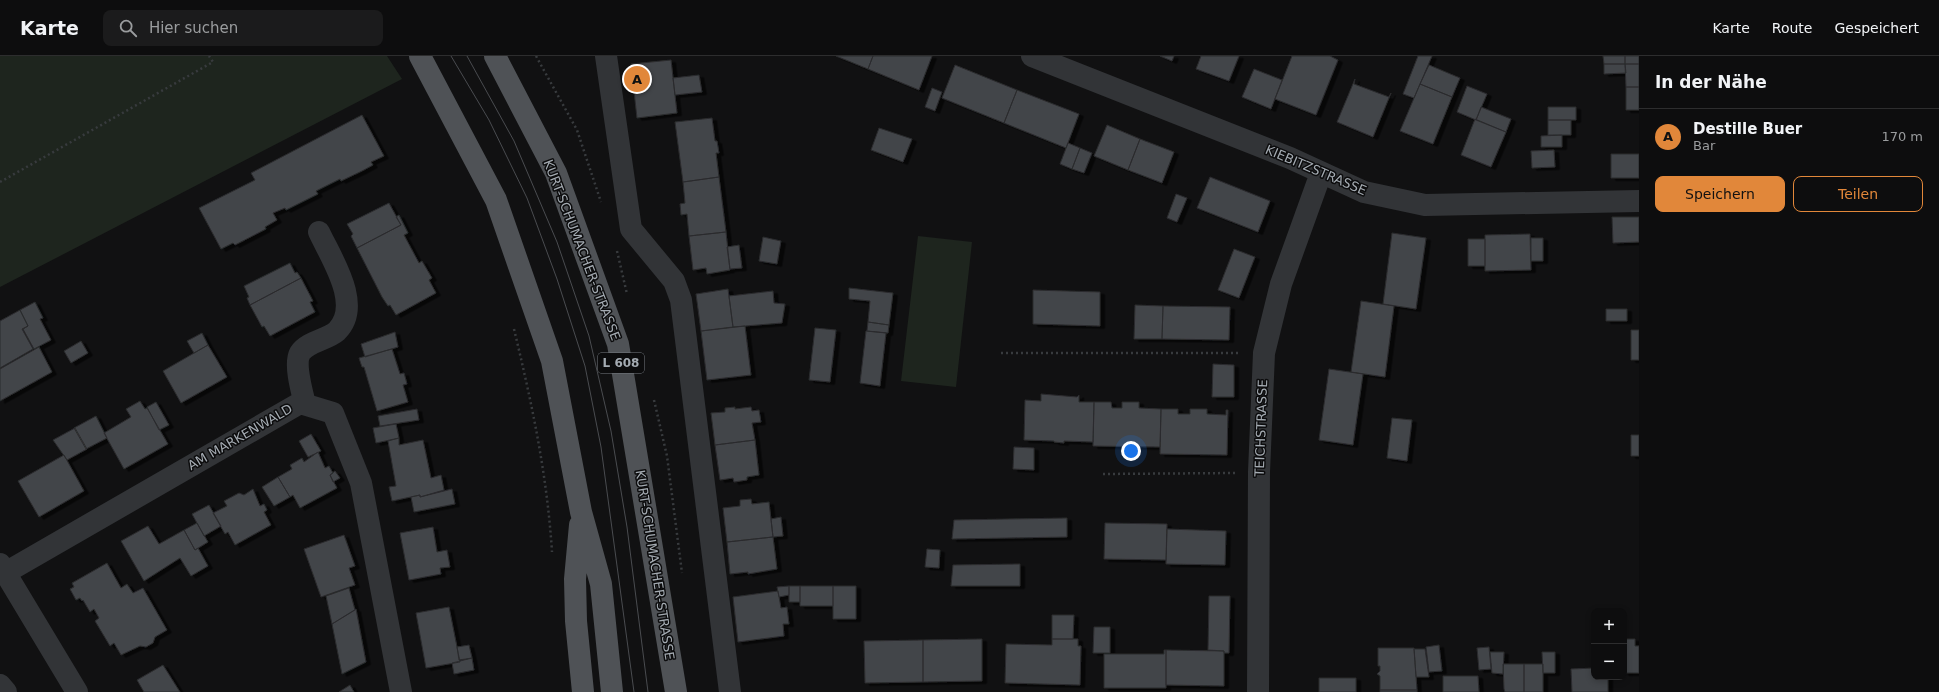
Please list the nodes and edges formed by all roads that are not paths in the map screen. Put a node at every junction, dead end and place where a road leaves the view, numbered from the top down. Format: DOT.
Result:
graph roads {
  1 [pos="420,56"];
  2 [pos="495,56"];
  3 [pos="606,56"];
  4 [pos="1032,56"];
  5 [pos="1321,173"];
  6 [pos="1639,201"];
  7 [pos="319,232"];
  8 [pos="305,404"];
  9 [pos="581,512"];
  10 [pos="3,569"];
  11 [pos="0,685"];
  12 [pos="730,691"];
  13 [pos="6,692"];
  14 [pos="77,692"];
  15 [pos="401,692"];
  16 [pos="583,692"];
  17 [pos="612,692"];
  18 [pos="676,692"];
  19 [pos="1258,692"];
  1 -- 9 [label="main road"];
  2 -- 18 [label="main road, KURT-SCHUMACHER-STRASSE / L 608"];
  3 -- 12 [label="street"];
  4 -- 5 [label="street, KIEBITZSTRASSE"];
  5 -- 6 [label="street, KIEBITZSTRASSE"];
  5 -- 19 [label="street, TEICHSTRASSE"];
  7 -- 8 [label="street"];
  8 -- 10 [label="street, AM MARKENWALD"];
  8 -- 15 [label="street, AM MARKENWALD"];
  9 -- 16 [label="main road"];
  9 -- 17 [label="main road"];
  10 -- 14 [label="street"];
  11 -- 13 [label="street"];
}
